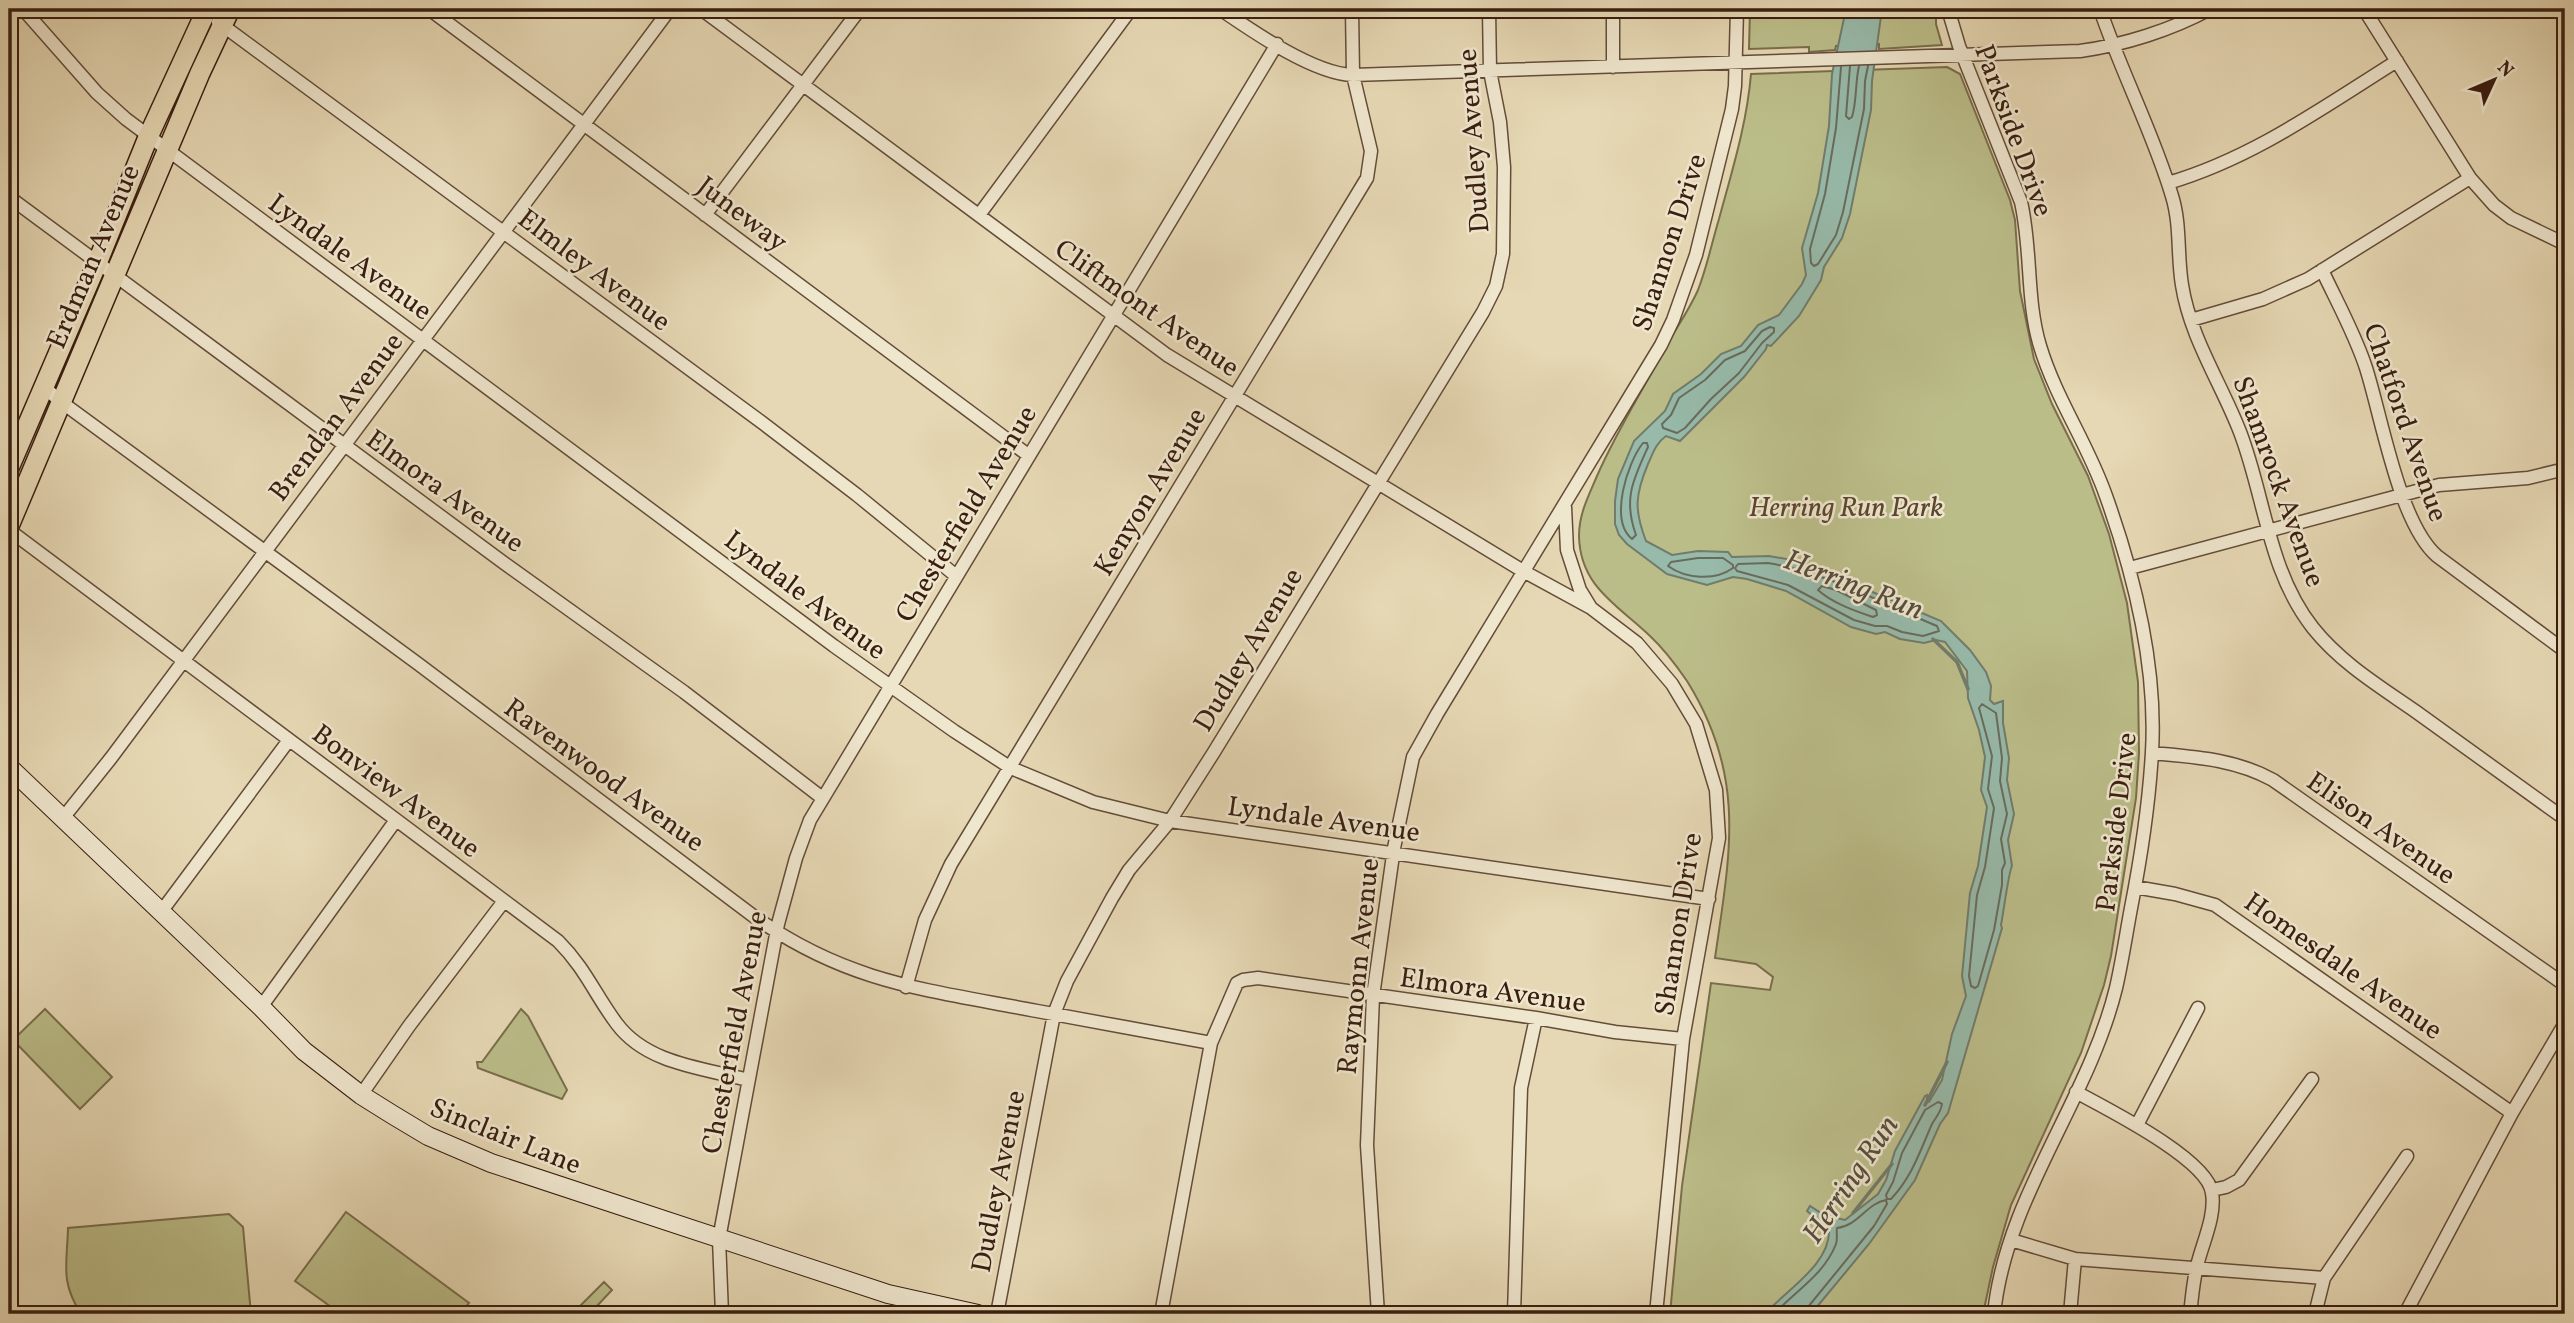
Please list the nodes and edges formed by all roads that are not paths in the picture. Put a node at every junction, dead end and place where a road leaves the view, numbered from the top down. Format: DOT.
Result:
graph roads {
  1 [pos="23,9"];
  2 [pos="429,9"];
  3 [pos="670,9"];
  4 [pos="701,9"];
  5 [pos="860,9"];
  6 [pos="1131,9"];
  7 [pos="1220,9"];
  8 [pos="1352,9"];
  9 [pos="1489,9"];
  10 [pos="1612,9"];
  11 [pos="1737,9"];
  12 [pos="1948,9"];
  13 [pos="2100,9"];
  14 [pos="2210,9"];
  15 [pos="2364,9"];
  16 [pos="204,10"];
  17 [pos="227,17"];
  18 [pos="1277,44"];
  19 [pos="2113,45"];
  20 [pos="1963,56"];
  21 [pos="2397,61"];
  22 [pos="1736,63"];
  23 [pos="1613,67"];
  24 [pos="1490,71"];
  25 [pos="1353,75"];
  26 [pos="803,86"];
  27 [pos="584,124"];
  28 [pos="149,135"];
  29 [pos="168,150"];
  30 [pos="2470,178"];
  31 [pos="2168,183"];
  32 [pos="9,197"];
  33 [pos="705,215"];
  34 [pos="979,215"];
  35 [pos="503,231"];
  36 [pos="2565,244"];
  37 [pos="98,261"];
  38 [pos="2322,270"];
  39 [pos="115,274"];
  40 [pos="1114,316"];
  41 [pos="2191,320"];
  42 [pos="424,340"];
  43 [pos="43,386"];
  44 [pos="1235,397"];
  45 [pos="60,401"];
  46 [pos="344,444"];
  47 [pos="1028,455"];
  48 [pos="9,468"];
  49 [pos="2565,469"];
  50 [pos="1379,482"];
  51 [pos="2402,495"];
  52 [pos="1565,507"];
  53 [pos="9,528"];
  54 [pos="2267,532"];
  55 [pos="264,552"];
  56 [pos="2130,568"];
  57 [pos="1523,571"];
  58 [pos="955,575"];
  59 [pos="1591,608"];
  60 [pos="2565,651"];
  61 [pos="182,660"];
  62 [pos="889,685"];
  63 [pos="289,740"];
  64 [pos="2152,753"];
  65 [pos="9,767"];
  66 [pos="1011,768"];
  67 [pos="821,797"];
  68 [pos="63,818"];
  69 [pos="2565,819"];
  70 [pos="396,820"];
  71 [pos="1170,821"];
  72 [pos="1393,853"];
  73 [pos="2135,887"];
  74 [pos="1709,899"];
  75 [pos="504,901"];
  76 [pos="161,912"];
  77 [pos="776,932"];
  78 [pos="2565,985"];
  79 [pos="906,987"];
  80 [pos="1373,996"];
  81 [pos="261,1007"];
  82 [pos="2198,1008"];
  83 [pos="1054,1014"];
  84 [pos="1536,1018"];
  85 [pos="2565,1023"];
  86 [pos="1683,1039"];
  87 [pos="1211,1043"];
  88 [pos="2312,1079"];
  89 [pos="748,1080"];
  90 [pos="2076,1092"];
  91 [pos="361,1095"];
  92 [pos="2512,1113"];
  93 [pos="2137,1125"];
  94 [pos="2407,1156"];
  95 [pos="2212,1190"];
  96 [pos="719,1239"];
  97 [pos="2011,1240"];
  98 [pos="2075,1259"];
  99 [pos="2196,1269"];
  100 [pos="2324,1278"];
  101 [pos="722,1314"];
  102 [pos="978,1314"];
  103 [pos="997,1314"];
  104 [pos="1161,1314"];
  105 [pos="1378,1314"];
  106 [pos="1514,1314"];
  107 [pos="1656,1314"];
  108 [pos="1994,1314"];
  109 [pos="2070,1314"];
  110 [pos="2190,1314"];
  111 [pos="2315,1314"];
  112 [pos="2405,1314"];
  1 -- 28 [label="street, Lyndale Avenue"];
  2 -- 27 [label="street, Juneway"];
  3 -- 27 [label="street, Brendan Avenue"];
  4 -- 26 [label="street, Cliftmont Avenue"];
  5 -- 26 [label="street"];
  6 -- 34 [label="street"];
  7 -- 18 [label="street"];
  8 -- 25 [label="street, Kenyon Avenue"];
  9 -- 24 [label="street, Dudley Avenue"];
  10 -- 23 [label="street"];
  11 -- 22 [label="street, Shannon Drive"];
  12 -- 20 [label="street, Parkside Drive"];
  13 -- 19 [label="street, Shamrock Avenue"];
  14 -- 19 [label="street"];
  15 -- 21 [label="street"];
  16 -- 17 [label="street, Elmley Avenue"];
  16 -- 28 [label="main road, Erdman Avenue"];
  17 -- 29 [label="main road, Erdman Avenue"];
  17 -- 35 [label="street, Elmley Avenue"];
  18 -- 25 [label="street"];
  18 -- 40 [label="street, Chesterfield Avenue"];
  19 -- 20 [label="street"];
  19 -- 31 [label="street, Shamrock Avenue"];
  20 -- 22 [label="street"];
  20 -- 56 [label="street, Parkside Drive"];
  21 -- 30 [label="street"];
  21 -- 31 [label="street"];
  22 -- 23 [label="street"];
  22 -- 52 [label="street, Shannon Drive"];
  23 -- 24 [label="street"];
  24 -- 25 [label="street"];
  24 -- 50 [label="street, Dudley Avenue"];
  25 -- 44 [label="street, Kenyon Avenue"];
  26 -- 33 [label="street"];
  26 -- 34 [label="street, Cliftmont Avenue"];
  27 -- 33 [label="street, Juneway"];
  27 -- 35 [label="street, Brendan Avenue"];
  28 -- 29 [label="street, Lyndale Avenue"];
  28 -- 37 [label="main road, Erdman Avenue"];
  29 -- 39 [label="main road, Erdman Avenue"];
  29 -- 42 [label="street, Lyndale Avenue"];
  30 -- 36 [label="street"];
  30 -- 38 [label="street"];
  31 -- 41 [label="street, Shamrock Avenue"];
  32 -- 37 [label="street, Elmora Avenue"];
  33 -- 47 [label="street, Juneway"];
  34 -- 40 [label="street, Cliftmont Avenue"];
  35 -- 42 [label="street, Brendan Avenue"];
  35 -- 58 [label="street, Elmley Avenue"];
  37 -- 39 [label="street, Elmora Avenue"];
  37 -- 43 [label="main road, Erdman Avenue"];
  38 -- 41 [label="street"];
  38 -- 51 [label="street, Chatford Avenue"];
  39 -- 45 [label="main road, Erdman Avenue"];
  39 -- 46 [label="street, Elmora Avenue"];
  40 -- 44 [label="street, Cliftmont Avenue"];
  40 -- 47 [label="street, Chesterfield Avenue"];
  41 -- 54 [label="street, Shamrock Avenue"];
  42 -- 46 [label="street, Brendan Avenue"];
  42 -- 62 [label="street, Lyndale Avenue"];
  43 -- 45 [label="street, Ravenwood Avenue"];
  43 -- 48 [label="main road, Erdman Avenue"];
  44 -- 50 [label="street, Cliftmont Avenue"];
  44 -- 66 [label="street, Kenyon Avenue"];
  45 -- 53 [label="main road, Erdman Avenue"];
  45 -- 55 [label="street, Ravenwood Avenue"];
  46 -- 55 [label="street, Brendan Avenue"];
  46 -- 67 [label="street, Elmora Avenue"];
  47 -- 58 [label="street, Chesterfield Avenue"];
  49 -- 51 [label="street"];
  50 -- 57 [label="street, Cliftmont Avenue"];
  50 -- 71 [label="street, Dudley Avenue"];
  51 -- 54 [label="street"];
  51 -- 60 [label="street, Chatford Avenue"];
  52 -- 57 [label="street, Shannon Drive"];
  52 -- 59 [label="street, Shannon Drive"];
  53 -- 61 [label="street, Bonview Avenue"];
  54 -- 56 [label="street"];
  54 -- 69 [label="street, Shamrock Avenue"];
  55 -- 61 [label="street, Brendan Avenue"];
  55 -- 77 [label="street, Ravenwood Avenue"];
  56 -- 64 [label="street, Parkside Drive"];
  57 -- 59 [label="street, Cliftmont Avenue"];
  57 -- 72 [label="street, Raymonn Avenue"];
  58 -- 62 [label="street, Chesterfield Avenue"];
  59 -- 74 [label="street, Shannon Drive"];
  61 -- 63 [label="street, Bonview Avenue"];
  61 -- 68 [label="street, Brendan Avenue"];
  62 -- 66 [label="street, Lyndale Avenue"];
  62 -- 67 [label="street, Chesterfield Avenue"];
  63 -- 70 [label="street, Bonview Avenue"];
  63 -- 76 [label="street"];
  64 -- 73 [label="street, Parkside Drive"];
  64 -- 78 [label="street, Elison Avenue"];
  65 -- 68 [label="main road, Sinclair Lane"];
  66 -- 71 [label="street, Lyndale Avenue"];
  66 -- 79 [label="street, Kenyon Avenue"];
  67 -- 77 [label="street, Chesterfield Avenue"];
  68 -- 76 [label="main road, Sinclair Lane"];
  70 -- 75 [label="street, Bonview Avenue"];
  70 -- 81 [label="street"];
  71 -- 72 [label="street, Lyndale Avenue"];
  71 -- 83 [label="street, Dudley Avenue"];
  72 -- 74 [label="street, Lyndale Avenue"];
  72 -- 80 [label="street, Raymonn Avenue"];
  73 -- 90 [label="street, Parkside Drive"];
  73 -- 92 [label="street, Homesdale Avenue"];
  74 -- 86 [label="street, Shannon Drive"];
  75 -- 89 [label="street, Bonview Avenue"];
  75 -- 91 [label="street"];
  76 -- 81 [label="main road, Sinclair Lane"];
  77 -- 79 [label="street, Ravenwood Avenue"];
  77 -- 89 [label="street, Chesterfield Avenue"];
  79 -- 83 [label="street, Ravenwood Avenue"];
  80 -- 84 [label="street, Elmora Avenue"];
  80 -- 87 [label="street, Elmora Avenue"];
  80 -- 105 [label="street, Raymonn Avenue"];
  81 -- 91 [label="main road, Sinclair Lane"];
  82 -- 93 [label="street"];
  83 -- 87 [label="street, Ravenwood Avenue"];
  83 -- 103 [label="street, Dudley Avenue"];
  84 -- 86 [label="street, Elmora Avenue"];
  84 -- 106 [label="street"];
  85 -- 92 [label="street"];
  86 -- 107 [label="street, Shannon Drive"];
  87 -- 104 [label="street"];
  88 -- 95 [label="street"];
  89 -- 96 [label="street, Chesterfield Avenue"];
  90 -- 93 [label="street"];
  90 -- 97 [label="street, Parkside Drive"];
  91 -- 96 [label="main road, Sinclair Lane"];
  92 -- 112 [label="street"];
  93 -- 95 [label="street"];
  94 -- 100 [label="street"];
  95 -- 99 [label="street"];
  96 -- 101 [label="street, Chesterfield Avenue"];
  96 -- 102 [label="main road, Sinclair Lane"];
  97 -- 98 [label="street"];
  97 -- 108 [label="street, Parkside Drive"];
  98 -- 99 [label="street"];
  98 -- 109 [label="street"];
  99 -- 100 [label="street"];
  99 -- 110 [label="street"];
  100 -- 111 [label="street"];
}
